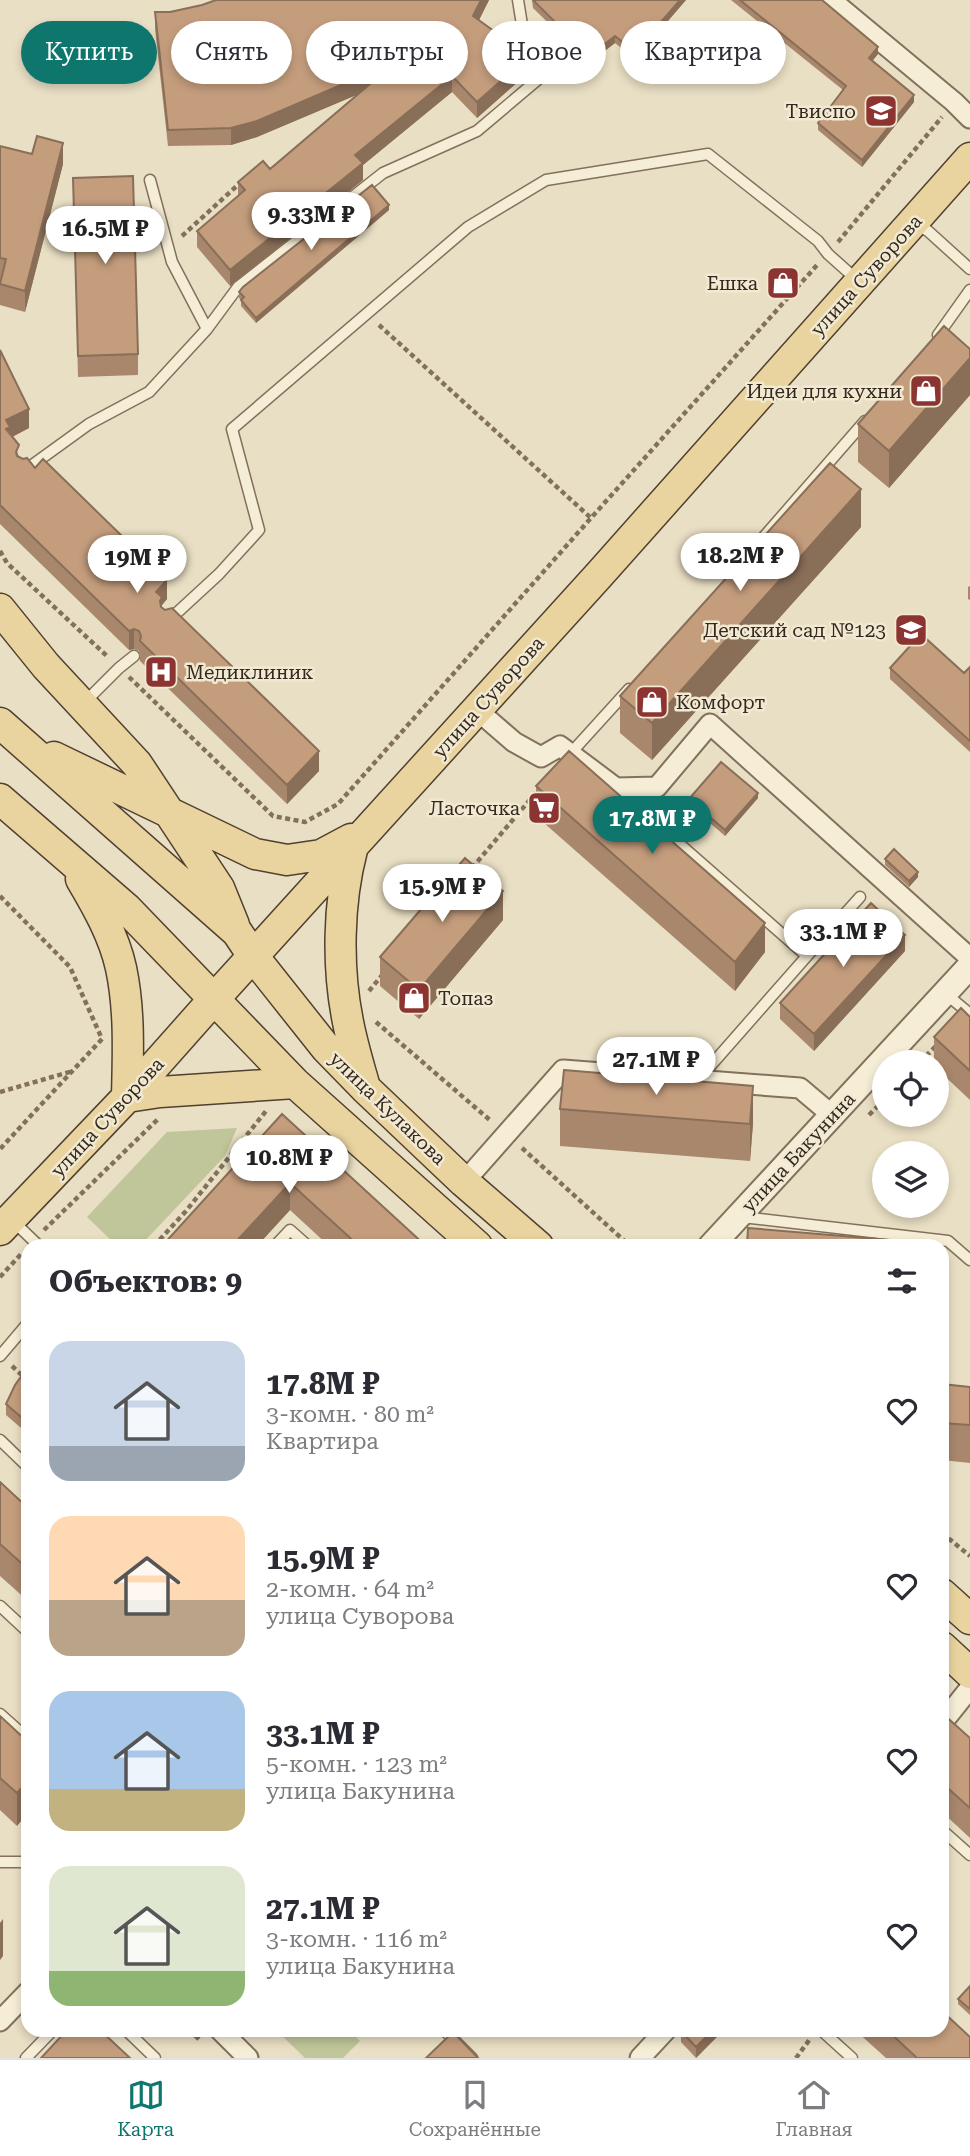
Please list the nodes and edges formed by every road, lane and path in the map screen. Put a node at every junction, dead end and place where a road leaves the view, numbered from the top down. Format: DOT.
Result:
graph roads {
  1 [pos="518,0"];
  2 [pos="831,0"];
  3 [pos="954,102"];
  4 [pos="970,118"];
  5 [pos="970,158"];
  6 [pos="149,180"];
  7 [pos="240,183"];
  8 [pos="914,223"];
  9 [pos="168,248"];
  10 [pos="828,254"];
  11 [pos="970,269"];
  12 [pos="859,282"];
  13 [pos="970,290"];
  14 [pos="366,314"];
  15 [pos="207,329"];
  16 [pos="931,343"];
  17 [pos="873,412"];
  18 [pos="23,471"];
  19 [pos="591,518"];
  20 [pos="0,551"];
  21 [pos="750,552"];
  22 [pos="0,609"];
  23 [pos="167,622"];
  24 [pos="134,656"];
  25 [pos="119,668"];
  26 [pos="633,683"];
  27 [pos="82,705"];
  28 [pos="477,710"];
  29 [pos="11,732"];
  30 [pos="570,754"];
  31 [pos="616,788"];
  32 [pos="0,799"];
  33 [pos="167,811"];
  34 [pos="361,838"];
  35 [pos="66,855"];
  36 [pos="470,869"];
  37 [pos="0,896"];
  38 [pos="860,897"];
  39 [pos="237,932"];
  40 [pos="253,956"];
  41 [pos="807,956"];
  42 [pos="970,958"];
  43 [pos="970,966"];
  44 [pos="384,972"];
  45 [pos="945,993"];
  46 [pos="363,998"];
  47 [pos="214,999"];
  48 [pos="970,1014"];
  49 [pos="940,1042"];
  50 [pos="932,1050"];
  51 [pos="74,1071"];
  52 [pos="698,1080"];
  53 [pos="295,1083"];
  54 [pos="365,1088"];
  55 [pos="0,1092"];
  56 [pos="127,1097"];
  57 [pos="253,1109"];
  58 [pos="163,1114"];
  59 [pos="832,1115"];
  60 [pos="0,1149"];
  61 [pos="464,1182"];
  62 [pos="186,1212"];
  63 [pos="738,1216"];
  64 [pos="195,1219"];
  65 [pos="5,1225"];
  66 [pos="25,1239"];
  67 [pos="40,1239"];
  68 [pos="161,1239"];
  69 [pos="282,1239"];
  70 [pos="300,1239"];
  71 [pos="469,1239"];
  72 [pos="530,1239"];
  73 [pos="717,1239"];
  74 [pos="931,1239"];
  75 [pos="949,1242"];
  76 [pos="21,1257"];
  77 [pos="970,1260"];
  78 [pos="0,1277"];
  79 [pos="21,1332"];
  80 [pos="0,1356"];
  81 [pos="0,1440"];
  82 [pos="21,1460"];
  83 [pos="949,1539"];
  84 [pos="970,1556"];
  85 [pos="949,1600"];
  86 [pos="0,1606"];
  87 [pos="970,1619"];
  88 [pos="21,1626"];
  89 [pos="949,1654"];
  90 [pos="970,1673"];
  91 [pos="970,1688"];
  92 [pos="0,1714"];
  93 [pos="949,1714"];
  94 [pos="21,1733"];
  95 [pos="949,1836"];
  96 [pos="970,1855"];
  97 [pos="0,1862"];
  98 [pos="21,1862"];
  99 [pos="21,1999"];
  100 [pos="0,2021"];
  101 [pos="46,2037"];
  102 [pos="133,2037"];
  103 [pos="227,2037"];
  104 [pos="451,2037"];
  105 [pos="660,2037"];
  106 [pos="813,2037"];
  107 [pos="827,2037"];
  108 [pos="26,2058"];
  109 [pos="155,2058"];
  110 [pos="248,2058"];
  111 [pos="472,2058"];
  112 [pos="640,2058"];
  113 [pos="796,2058"];
  114 [pos="852,2058"];
  1 -- 15 [label="lane"];
  2 -- 3 [label="street"];
  3 -- 4 [label="street"];
  3 -- 10 [label="path"];
  5 -- 8 [label="main road, улица Суворова"];
  6 -- 9 [label="lane"];
  7 -- 9 [label="path"];
  8 -- 11 [label="lane"];
  8 -- 12 [label="main road, улица Суворова"];
  9 -- 15 [label="lane"];
  10 -- 12 [label="lane"];
  10 -- 14 [label="lane"];
  10 -- 19 [label="path"];
  12 -- 28 [label="main road, улица Суворова"];
  13 -- 16 [label="lane"];
  14 -- 19 [label="path"];
  14 -- 23 [label="lane"];
  15 -- 18 [label="lane"];
  17 -- 21 [label="lane"];
  19 -- 25 [label="path"];
  20 -- 25 [label="path"];
  22 -- 27 [label="main road"];
  24 -- 25 [label="lane"];
  25 -- 27 [label="lane"];
  26 -- 30 [label="lane"];
  27 -- 33 [label="main road"];
  28 -- 30 [label="street"];
  28 -- 34 [label="main road, улица Суворова"];
  29 -- 33 [label="main road"];
  29 -- 39 [label="main road"];
  30 -- 31 [label="street"];
  30 -- 36 [label="path"];
  31 -- 41 [label="lane"];
  31 -- 42 [label="street"];
  32 -- 35 [label="main road"];
  33 -- 34 [label="main road"];
  33 -- 39 [label="main road"];
  34 -- 40 [label="main road, улица Суворова"];
  34 -- 54 [label="main road"];
  35 -- 47 [label="main road"];
  35 -- 56 [label="main road"];
  37 -- 51 [label="path"];
  38 -- 41 [label="lane"];
  39 -- 40 [label="main road, улица Кулакова"];
  40 -- 47 [label="main road, улица Суворова"];
  40 -- 54 [label="main road, улица Кулакова"];
  41 -- 52 [label="lane"];
  43 -- 45 [label="street, улица Бакунина"];
  44 -- 46 [label="path"];
  45 -- 48 [label="lane"];
  45 -- 59 [label="street, улица Бакунина"];
  47 -- 53 [label="main road"];
  47 -- 56 [label="main road, улица Суворова"];
  49 -- 50 [label="path"];
  51 -- 55 [label="path"];
  51 -- 60 [label="path"];
  52 -- 59 [label="street"];
  52 -- 61 [label="street"];
  53 -- 56 [label="main road"];
  53 -- 71 [label="main road"];
  54 -- 61 [label="main road, улица Кулакова"];
  56 -- 65 [label="main road, улица Суворова"];
  57 -- 62 [label="path"];
  58 -- 67 [label="path"];
  59 -- 63 [label="street, улица Бакунина"];
  61 -- 72 [label="main road, улица Кулакова"];
  62 -- 64 [label="path"];
  62 -- 68 [label="path"];
  63 -- 73 [label="street, улица Бакунина"];
  63 -- 74 [label="lane"];
  65 -- 66 [label="lane"];
  69 -- 70 [label="lane"];
  75 -- 77 [label="lane"];
  76 -- 78 [label="path"];
  79 -- 80 [label="lane"];
  81 -- 82 [label="lane"];
  83 -- 84 [label="path"];
  85 -- 87 [label="main road"];
  86 -- 88 [label="lane"];
  89 -- 90 [label="main road"];
  91 -- 93 [label="street"];
  92 -- 94 [label="lane"];
  95 -- 96 [label="lane"];
  97 -- 98 [label="lane"];
  99 -- 100 [label="street"];
  101 -- 108 [label="lane"];
  102 -- 109 [label="lane"];
  103 -- 110 [label="street"];
  104 -- 111 [label="lane"];
  105 -- 112 [label="street"];
  106 -- 113 [label="path"];
  107 -- 114 [label="lane"];
}
